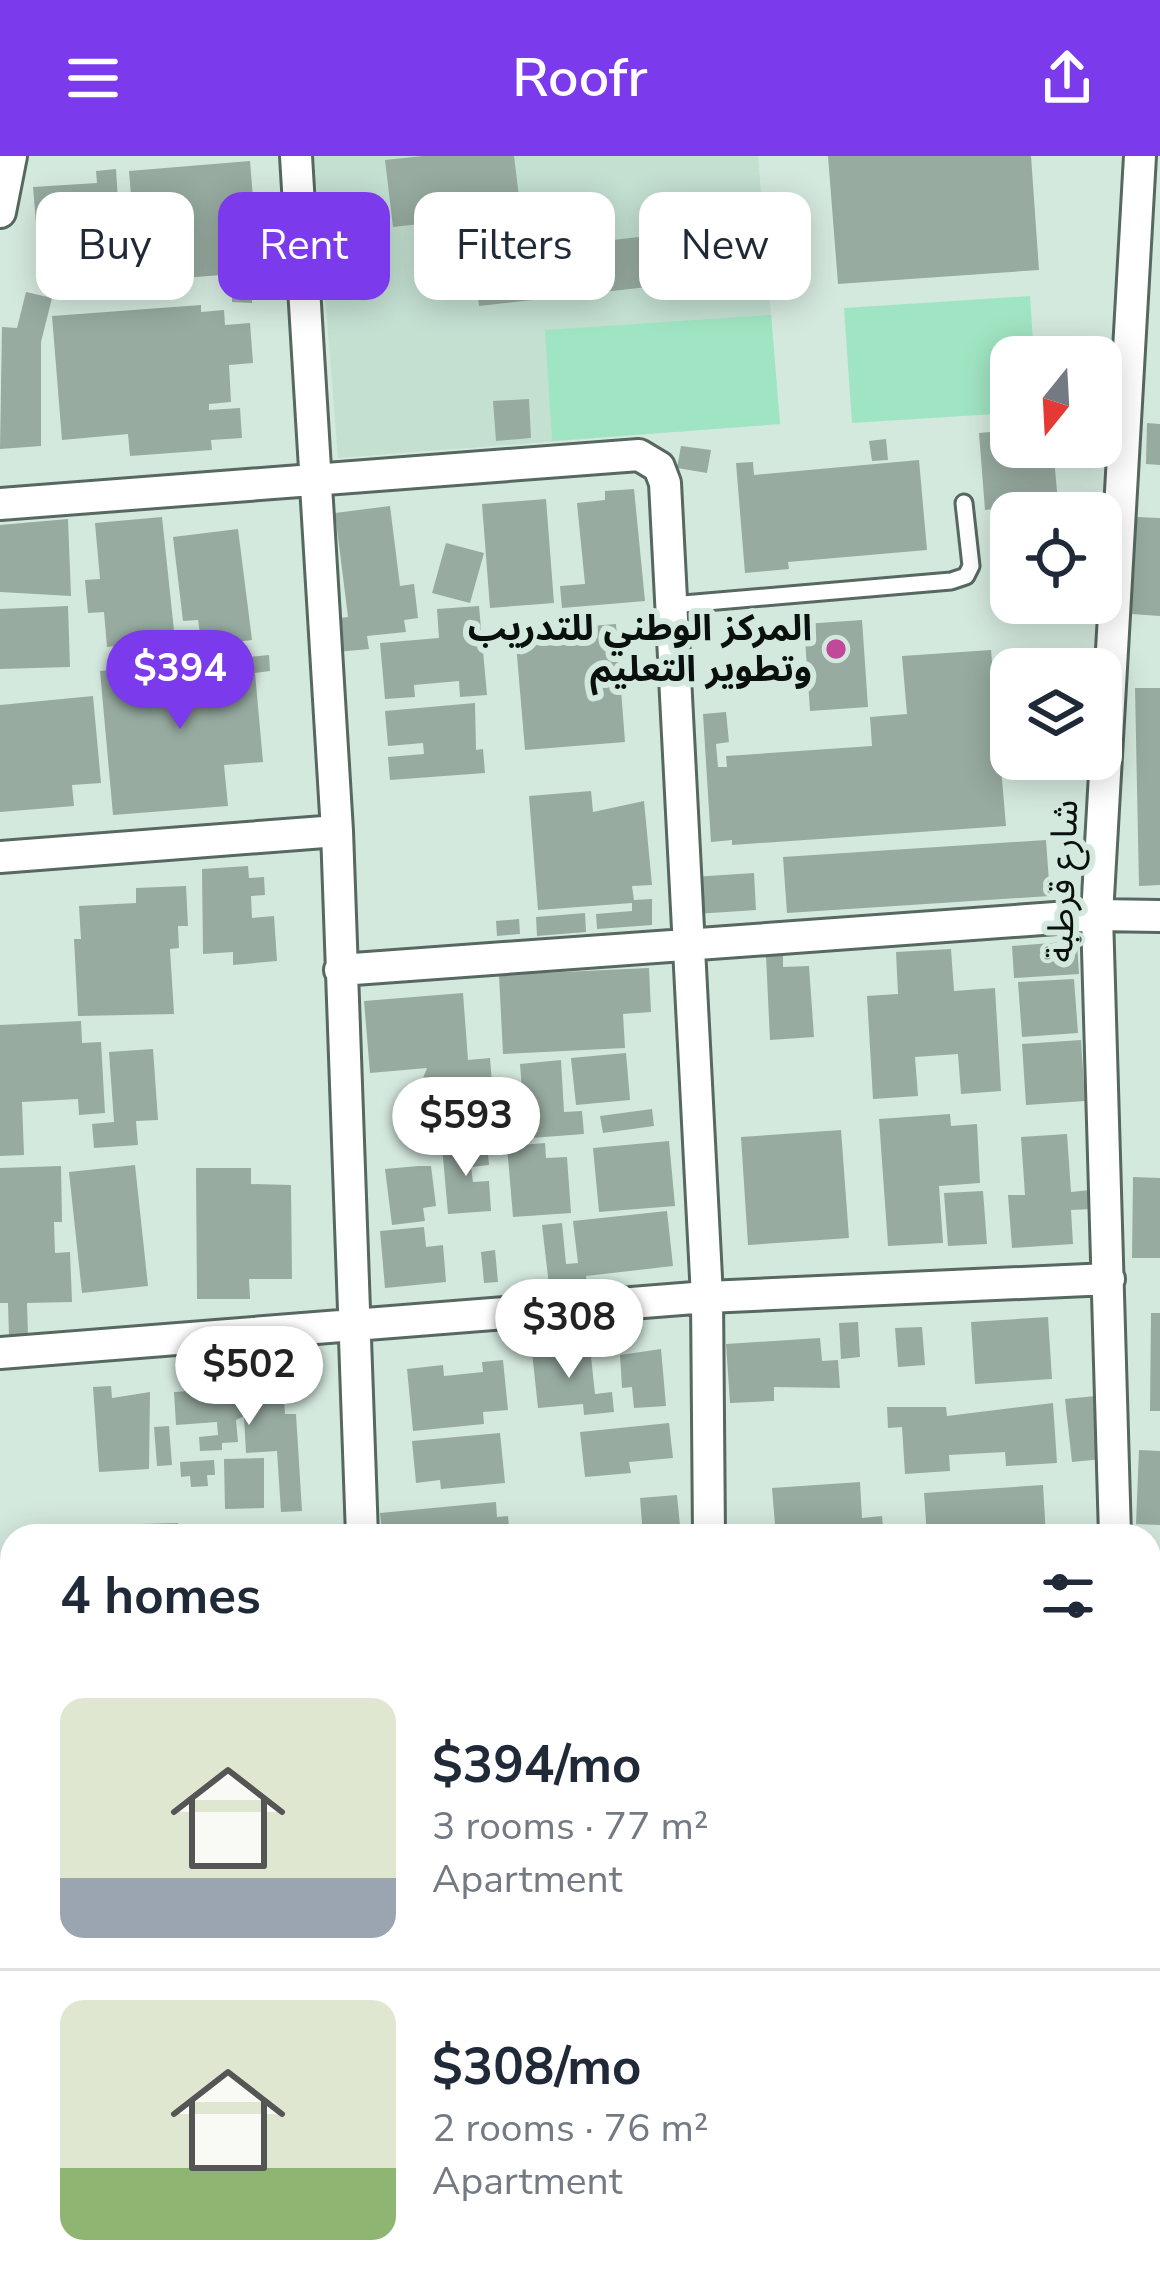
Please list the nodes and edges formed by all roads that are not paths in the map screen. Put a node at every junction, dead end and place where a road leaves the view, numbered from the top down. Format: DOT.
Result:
graph roads {
  1 [pos="11,156"];
  2 [pos="296,156"];
  3 [pos="1140,156"];
  4 [pos="0,212"];
  5 [pos="312,483"];
  6 [pos="964,503"];
  7 [pos="0,504"];
  8 [pos="672,605"];
  9 [pos="337,831"];
  10 [pos="0,857"];
  11 [pos="1097,915"];
  12 [pos="1160,916"];
  13 [pos="689,944"];
  14 [pos="340,970"];
  15 [pos="1109,1279"];
  16 [pos="707,1297"];
  17 [pos="351,1323"];
  18 [pos="0,1353"];
  19 [pos="361,1524"];
  20 [pos="709,1524"];
  21 [pos="1114,1524"];
  1 -- 4 [label="street"];
  2 -- 5 [label="street"];
  3 -- 11 [label="street, شارع قرطبة"];
  5 -- 7 [label="street"];
  5 -- 8 [label="street"];
  5 -- 9 [label="street"];
  6 -- 8 [label="lane"];
  8 -- 13 [label="street"];
  9 -- 10 [label="street"];
  9 -- 14 [label="street"];
  11 -- 12 [label="street"];
  11 -- 13 [label="street"];
  11 -- 15 [label="street, شارع قرطبة"];
  13 -- 14 [label="street"];
  13 -- 16 [label="street"];
  14 -- 17 [label="street"];
  15 -- 16 [label="street"];
  15 -- 21 [label="street, شارع قرطبة"];
  16 -- 17 [label="street"];
  16 -- 20 [label="street"];
  17 -- 18 [label="street"];
  17 -- 19 [label="street"];
}
